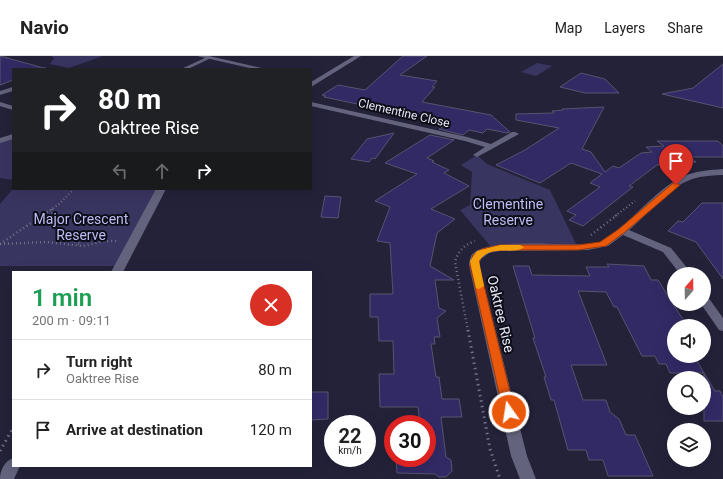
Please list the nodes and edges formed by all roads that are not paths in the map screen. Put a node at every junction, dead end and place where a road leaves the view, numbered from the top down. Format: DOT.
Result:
graph roads {
  1 [pos="200,56"];
  2 [pos="358,56"];
  3 [pos="209,58"];
  4 [pos="186,68"];
  5 [pos="258,68"];
  6 [pos="312,79"];
  7 [pos="318,80"];
  8 [pos="312,84"];
  9 [pos="12,89"];
  10 [pos="0,93"];
  11 [pos="0,104"];
  12 [pos="312,104"];
  13 [pos="12,108"];
  14 [pos="515,134"];
  15 [pos="12,136"];
  16 [pos="0,141"];
  17 [pos="492,147"];
  18 [pos="477,156"];
  19 [pos="723,172"];
  20 [pos="160,190"];
  21 [pos="622,231"];
  22 [pos="680,267"];
  23 [pos="118,271"];
  24 [pos="711,310"];
  25 [pos="723,327"];
  26 [pos="12,467"];
  27 [pos="5,479"];
  28 [pos="528,479"];
  1 -- 3 [label="street"];
  2 -- 7 [label="street"];
  3 -- 4 [label="lane"];
  3 -- 5 [label="street"];
  6 -- 7 [label="street"];
  7 -- 8 [label="street"];
  9 -- 10 [label="street"];
  11 -- 13 [label="street"];
  12 -- 17 [label="street, Clementine Close"];
  14 -- 17 [label="street"];
  15 -- 16 [label="street"];
  17 -- 18 [label="street"];
  19 -- 21 [label="street, Oaktree Rise"];
  20 -- 23 [label="street"];
  21 -- 22 [label="street"];
  21 -- 28 [label="street, Oaktree Rise"];
  24 -- 25 [label="street"];
  26 -- 27 [label="street"];
}
